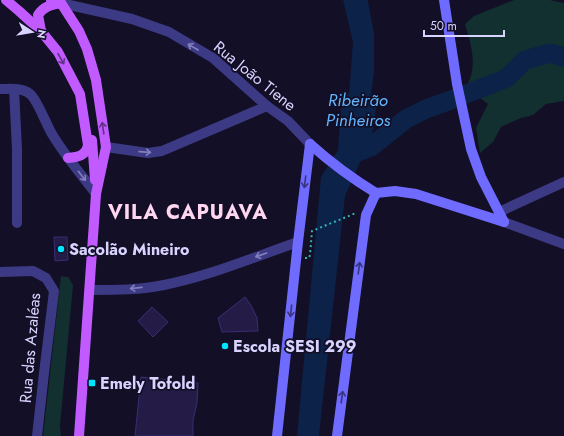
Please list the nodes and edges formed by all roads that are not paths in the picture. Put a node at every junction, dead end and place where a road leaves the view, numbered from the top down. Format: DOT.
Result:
graph roads {
  1 [pos="6,0"];
  2 [pos="444,0"];
  3 [pos="56,1"];
  4 [pos="41,31"];
  5 [pos="0,89"];
  6 [pos="14,89"];
  7 [pos="80,94"];
  8 [pos="267,106"];
  9 [pos="93,144"];
  10 [pos="310,144"];
  11 [pos="106,147"];
  12 [pos="68,158"];
  13 [pos="564,182"];
  14 [pos="372,190"];
  15 [pos="96,194"];
  16 [pos="499,212"];
  17 [pos="504,222"];
  18 [pos="17,223"];
  19 [pos="298,242"];
  20 [pos="564,244"];
  21 [pos="0,272"];
  22 [pos="90,290"];
  23 [pos="38,436"];
  24 [pos="79,436"];
  25 [pos="277,436"];
  26 [pos="337,436"];
  1 -- 4 [label="main road"];
  2 -- 16 [label="main road"];
  3 -- 4 [label="main road"];
  8 -- 3 [label="street, Rua João Tiene, one-way"];
  11 -- 3 [label="main road, one-way"];
  4 -- 7 [label="main road, one-way"];
  5 -- 6 [label="street"];
  6 -- 12 [label="street"];
  6 -- 18 [label="street"];
  7 -- 9 [label="main road"];
  7 -- 12 [label="main road"];
  8 -- 10 [label="street, Rua João Tiene"];
  11 -- 8 [label="street, one-way"];
  9 -- 11 [label="main road"];
  9 -- 15 [label="main road"];
  10 -- 14 [label="main road, Rua João Tiene"];
  10 -- 19 [label="main road, one-way"];
  11 -- 15 [label="main road"];
  12 -- 15 [label="street, one-way"];
  13 -- 16 [label="street"];
  14 -- 17 [label="main road"];
  26 -- 14 [label="main road, one-way"];
  15 -- 22 [label="main road"];
  16 -- 17 [label="main road"];
  17 -- 20 [label="street"];
  19 -- 22 [label="street, one-way"];
  19 -- 25 [label="main road, one-way"];
  21 -- 23 [label="street, Rua das Azaléas"];
  22 -- 24 [label="main road"];
}
